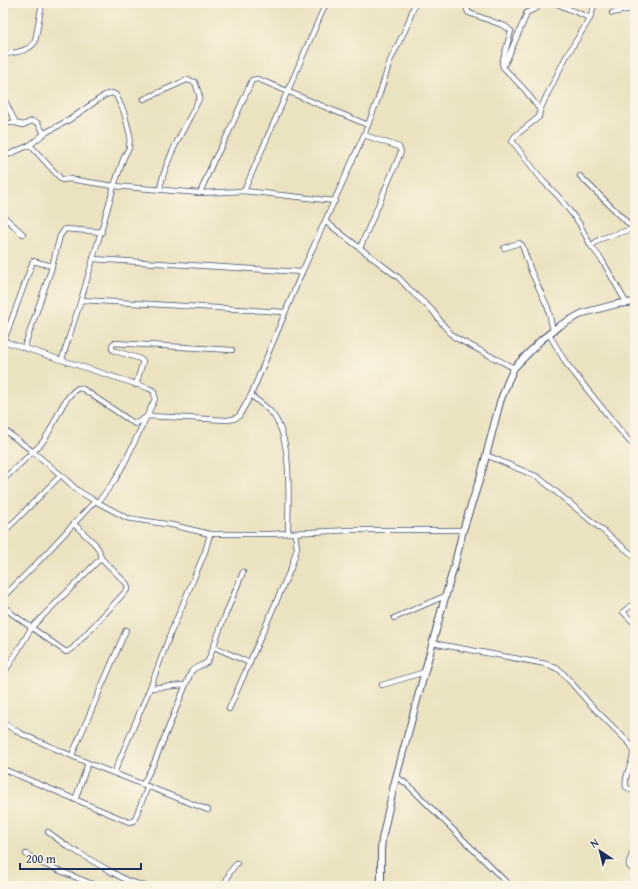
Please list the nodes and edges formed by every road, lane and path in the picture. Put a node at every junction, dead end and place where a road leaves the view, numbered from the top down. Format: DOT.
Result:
graph roads {
  1 [pos="42,3"];
  2 [pos="326,3"];
  3 [pos="415,3"];
  4 [pos="469,3"];
  5 [pos="539,3"];
  6 [pos="555,3"];
  7 [pos="595,3"];
  8 [pos="635,8"];
  9 [pos="612,13"];
  10 [pos="590,18"];
  11 [pos="3,54"];
  12 [pos="503,67"];
  13 [pos="286,92"];
  14 [pos="3,97"];
  15 [pos="144,99"];
  16 [pos="540,110"];
  17 [pos="3,123"];
  18 [pos="16,123"];
  19 [pos="368,125"];
  20 [pos="45,133"];
  21 [pos="364,135"];
  22 [pos="30,145"];
  23 [pos="3,157"];
  24 [pos="580,176"];
  25 [pos="114,186"];
  26 [pos="160,189"];
  27 [pos="244,191"];
  28 [pos="200,193"];
  29 [pos="335,201"];
  30 [pos="3,216"];
  31 [pos="326,222"];
  32 [pos="635,229"];
  33 [pos="102,232"];
  34 [pos="23,234"];
  35 [pos="591,246"];
  36 [pos="360,248"];
  37 [pos="504,248"];
  38 [pos="93,258"];
  39 [pos="52,266"];
  40 [pos="302,272"];
  41 [pos="82,300"];
  42 [pos="635,302"];
  43 [pos="627,304"];
  44 [pos="285,312"];
  45 [pos="551,332"];
  46 [pos="3,342"];
  47 [pos="24,348"];
  48 [pos="232,350"];
  49 [pos="62,359"];
  50 [pos="514,368"];
  51 [pos="136,384"];
  52 [pos="251,395"];
  53 [pos="148,416"];
  54 [pos="3,429"];
  55 [pos="635,445"];
  56 [pos="32,451"];
  57 [pos="486,455"];
  58 [pos="61,476"];
  59 [pos="3,480"];
  60 [pos="96,502"];
  61 [pos="74,524"];
  62 [pos="463,530"];
  63 [pos="3,533"];
  64 [pos="288,533"];
  65 [pos="295,533"];
  66 [pos="210,534"];
  67 [pos="635,557"];
  68 [pos="101,558"];
  69 [pos="243,572"];
  70 [pos="445,596"];
  71 [pos="3,597"];
  72 [pos="635,602"];
  73 [pos="3,605"];
  74 [pos="394,618"];
  75 [pos="635,624"];
  76 [pos="32,627"];
  77 [pos="126,630"];
  78 [pos="432,643"];
  79 [pos="214,647"];
  80 [pos="250,663"];
  81 [pos="425,672"];
  82 [pos="3,675"];
  83 [pos="185,685"];
  84 [pos="382,685"];
  85 [pos="150,688"];
  86 [pos="229,709"];
  87 [pos="3,723"];
  88 [pos="72,755"];
  89 [pos="88,763"];
  90 [pos="3,769"];
  91 [pos="114,773"];
  92 [pos="397,777"];
  93 [pos="146,785"];
  94 [pos="635,792"];
  95 [pos="74,800"];
  96 [pos="208,810"];
  97 [pos="48,832"];
  98 [pos="635,846"];
  99 [pos="26,854"];
  100 [pos="237,863"];
  101 [pos="635,872"];
  102 [pos="97,886"];
  103 [pos="145,886"];
  104 [pos="224,886"];
  105 [pos="381,886"];
  106 [pos="510,886"];
  1 -- 11 [label="street"];
  2 -- 13 [label="street"];
  3 -- 19 [label="street"];
  4 -- 12 [label="street"];
  5 -- 12 [label="street"];
  6 -- 10 [label="street"];
  7 -- 10 [label="street"];
  8 -- 9 [label="street"];
  10 -- 16 [label="street"];
  12 -- 16 [label="street"];
  13 -- 19 [label="street"];
  13 -- 27 [label="street"];
  13 -- 28 [label="street"];
  14 -- 18 [label="street"];
  15 -- 26 [label="street"];
  16 -- 35 [label="street"];
  17 -- 18 [label="street"];
  18 -- 20 [label="street"];
  19 -- 21 [label="street"];
  20 -- 22 [label="street"];
  20 -- 25 [label="street"];
  21 -- 29 [label="street"];
  21 -- 36 [label="street"];
  22 -- 23 [label="street"];
  22 -- 25 [label="street"];
  24 -- 32 [label="street"];
  25 -- 26 [label="street"];
  25 -- 33 [label="street"];
  26 -- 28 [label="street"];
  27 -- 28 [label="street"];
  27 -- 29 [label="street"];
  29 -- 31 [label="street"];
  30 -- 34 [label="street"];
  31 -- 36 [label="street"];
  31 -- 40 [label="street"];
  32 -- 35 [label="street"];
  33 -- 38 [label="street"];
  33 -- 39 [label="street"];
  35 -- 43 [label="street"];
  36 -- 50 [label="street"];
  37 -- 45 [label="street"];
  38 -- 40 [label="street"];
  38 -- 41 [label="street"];
  39 -- 46 [label="street"];
  39 -- 47 [label="street"];
  40 -- 44 [label="street"];
  41 -- 44 [label="street"];
  41 -- 49 [label="street"];
  42 -- 43 [label="street"];
  43 -- 45 [label="street"];
  44 -- 52 [label="street"];
  45 -- 50 [label="street"];
  45 -- 55 [label="street"];
  46 -- 47 [label="street"];
  47 -- 49 [label="street"];
  48 -- 51 [label="street"];
  49 -- 51 [label="street"];
  50 -- 57 [label="street"];
  51 -- 53 [label="street"];
  52 -- 53 [label="street"];
  52 -- 64 [label="street"];
  53 -- 56 [label="street"];
  53 -- 60 [label="street"];
  54 -- 56 [label="street"];
  56 -- 58 [label="street"];
  56 -- 59 [label="street"];
  57 -- 62 [label="street"];
  57 -- 67 [label="street"];
  58 -- 60 [label="street"];
  58 -- 63 [label="street"];
  60 -- 61 [label="street"];
  60 -- 66 [label="street"];
  61 -- 68 [label="street"];
  61 -- 71 [label="street"];
  62 -- 65 [label="street"];
  62 -- 70 [label="street"];
  64 -- 65 [label="street"];
  64 -- 66 [label="street"];
  65 -- 80 [label="street"];
  66 -- 85 [label="street"];
  68 -- 76 [label="street"];
  68 -- 76 [label="street"];
  69 -- 79 [label="street"];
  70 -- 74 [label="street"];
  70 -- 78 [label="street"];
  72 -- 75 [label="street"];
  73 -- 76 [label="street"];
  76 -- 82 [label="street"];
  77 -- 88 [label="street"];
  78 -- 81 [label="street"];
  78 -- 94 [label="street"];
  79 -- 80 [label="street"];
  79 -- 83 [label="street"];
  80 -- 86 [label="street"];
  81 -- 84 [label="street"];
  81 -- 92 [label="street"];
  83 -- 85 [label="street"];
  83 -- 93 [label="street"];
  85 -- 91 [label="street"];
  87 -- 88 [label="street"];
  88 -- 89 [label="street"];
  89 -- 91 [label="street"];
  89 -- 95 [label="street"];
  90 -- 95 [label="street"];
  91 -- 93 [label="street"];
  92 -- 105 [label="street"];
  92 -- 106 [label="street"];
  93 -- 95 [label="street"];
  93 -- 96 [label="street"];
  97 -- 103 [label="street"];
  98 -- 101 [label="street"];
  99 -- 102 [label="street"];
  100 -- 104 [label="street"];
}
